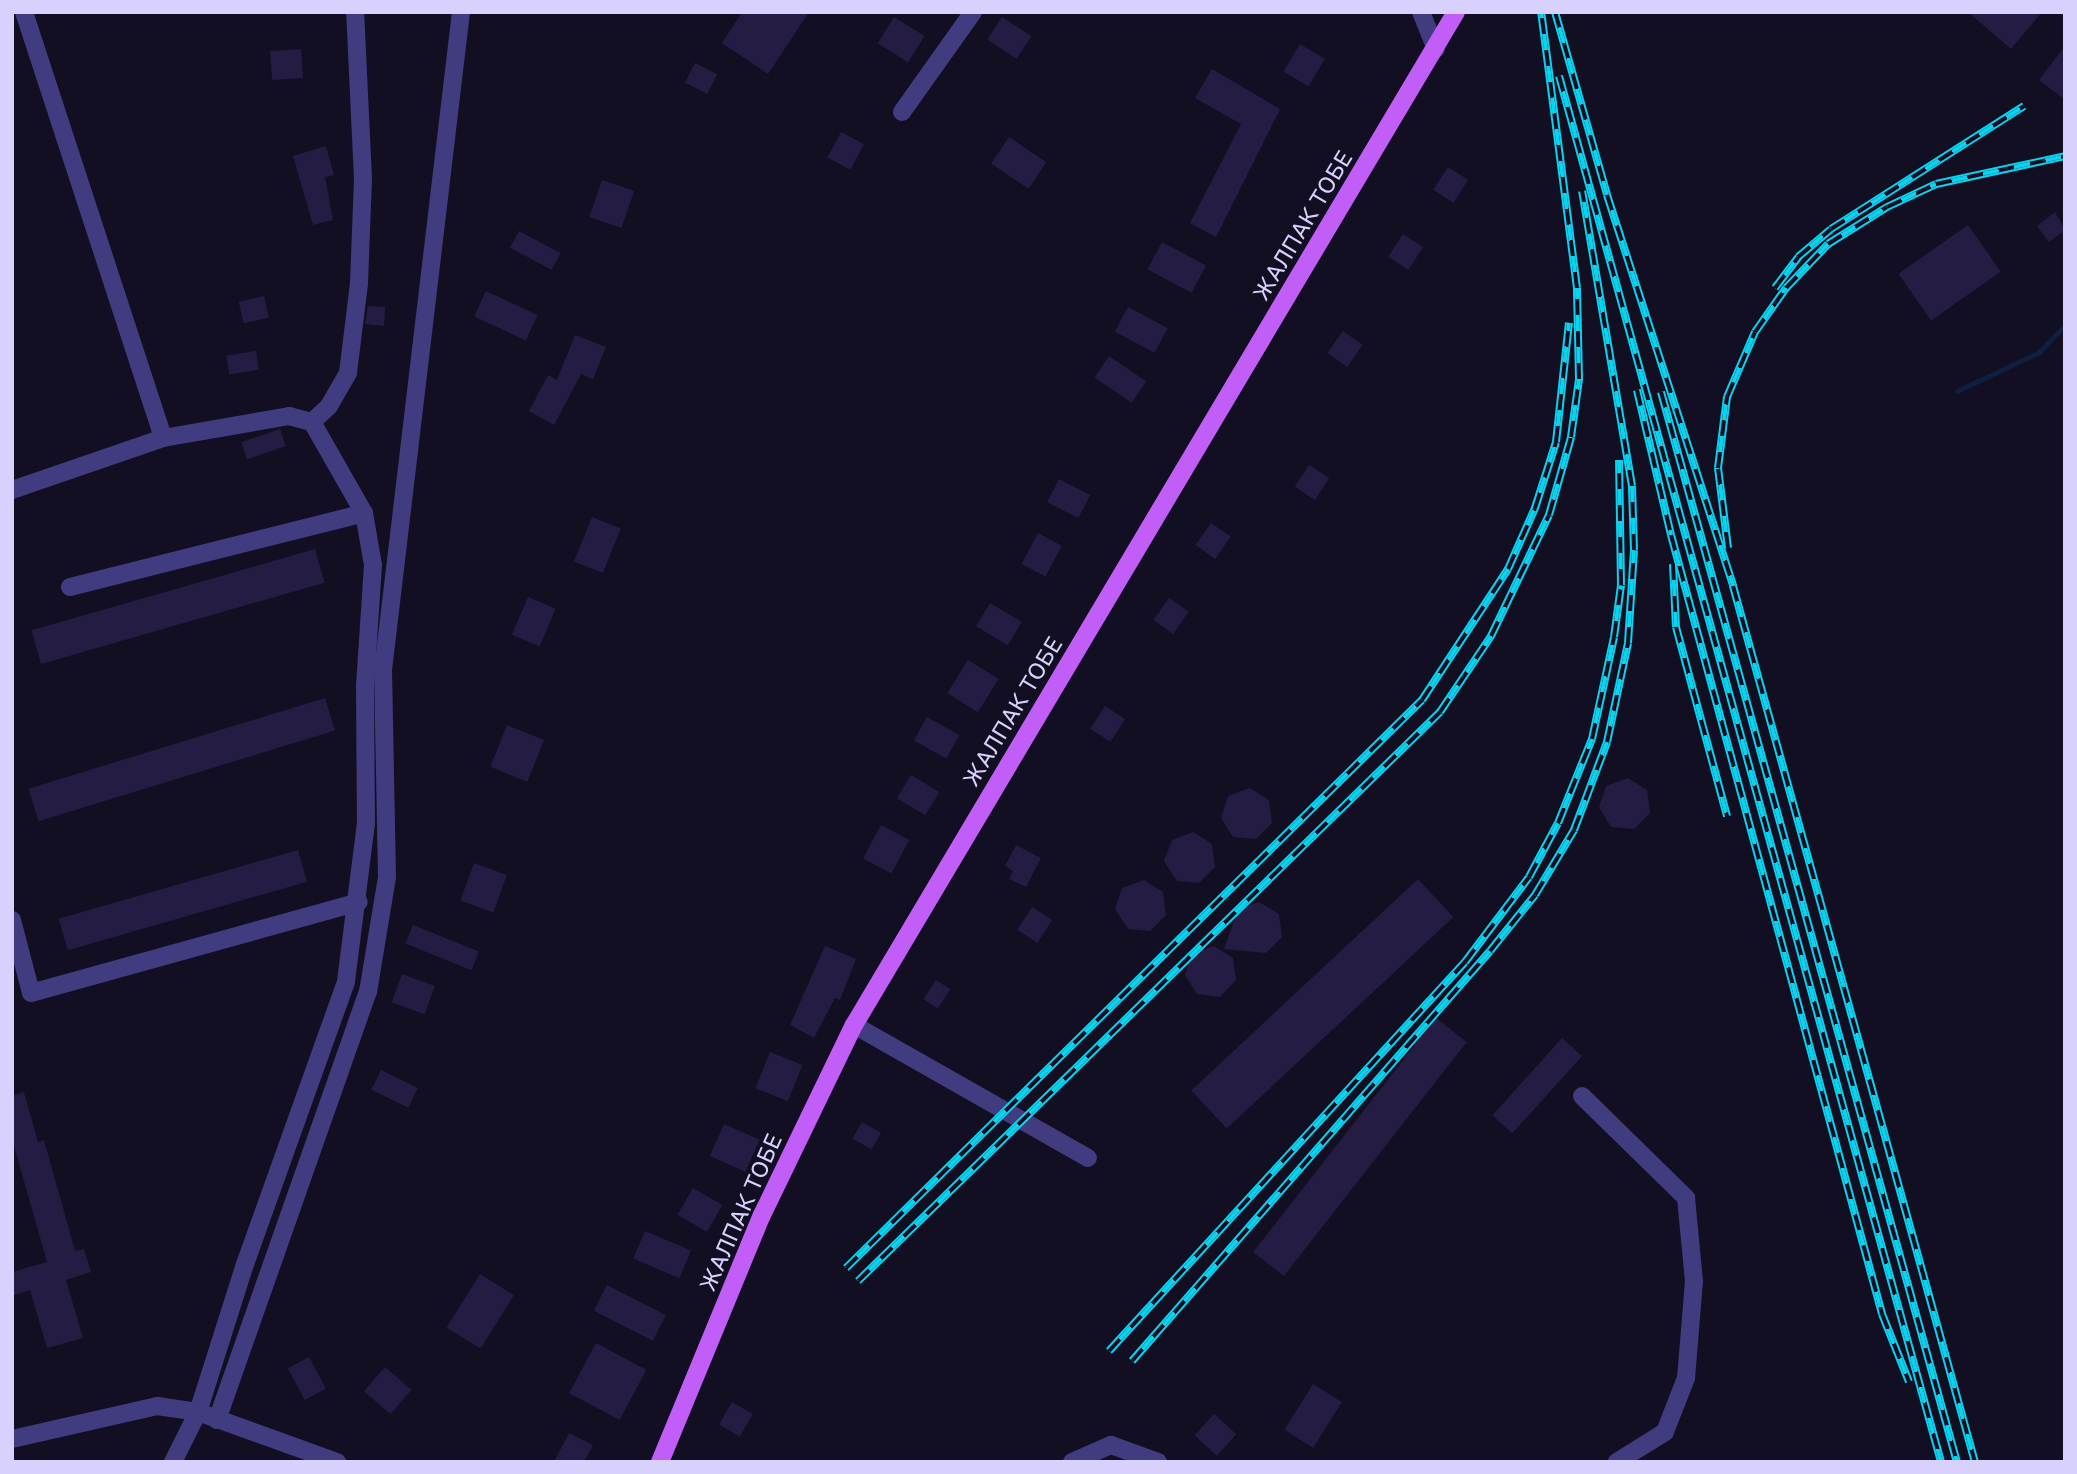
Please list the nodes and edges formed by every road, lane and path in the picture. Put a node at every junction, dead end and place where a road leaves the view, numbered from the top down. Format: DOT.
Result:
graph roads {
  1 [pos="24,12"];
  2 [pos="355,12"];
  3 [pos="461,12"];
  4 [pos="973,12"];
  5 [pos="1421,12"];
  6 [pos="1456,12"];
  7 [pos="1436,49"];
  8 [pos="902,112"];
  9 [pos="312,422"];
  10 [pos="163,438"];
  11 [pos="12,490"];
  12 [pos="364,513"];
  13 [pos="70,587"];
  14 [pos="359,902"];
  15 [pos="12,920"];
  16 [pos="854,1025"];
  17 [pos="1582,1096"];
  18 [pos="1088,1158"];
  19 [pos="198,1412"];
  20 [pos="216,1420"];
  21 [pos="12,1439"];
  22 [pos="173,1462"];
  23 [pos="337,1462"];
  24 [pos="660,1462"];
  25 [pos="1072,1462"];
  26 [pos="1158,1462"];
  27 [pos="1617,1462"];
  1 -- 10 [label="street"];
  2 -- 9 [label="street"];
  3 -- 20 [label="street"];
  4 -- 8 [label="street"];
  5 -- 7 [label="street"];
  6 -- 7 [label="main road, ЖАЛПАК ТОБЕ"];
  7 -- 16 [label="main road, ЖАЛПАК ТОБЕ"];
  9 -- 10 [label="street"];
  9 -- 12 [label="street"];
  10 -- 11 [label="street"];
  12 -- 13 [label="street"];
  12 -- 14 [label="street"];
  14 -- 15 [label="street"];
  14 -- 19 [label="street"];
  16 -- 18 [label="street"];
  16 -- 24 [label="main road, ЖАЛПАК ТОБЕ"];
  17 -- 27 [label="street"];
  19 -- 20 [label="street"];
  19 -- 21 [label="street"];
  19 -- 22 [label="street"];
  20 -- 23 [label="street"];
  25 -- 26 [label="street"];
}
